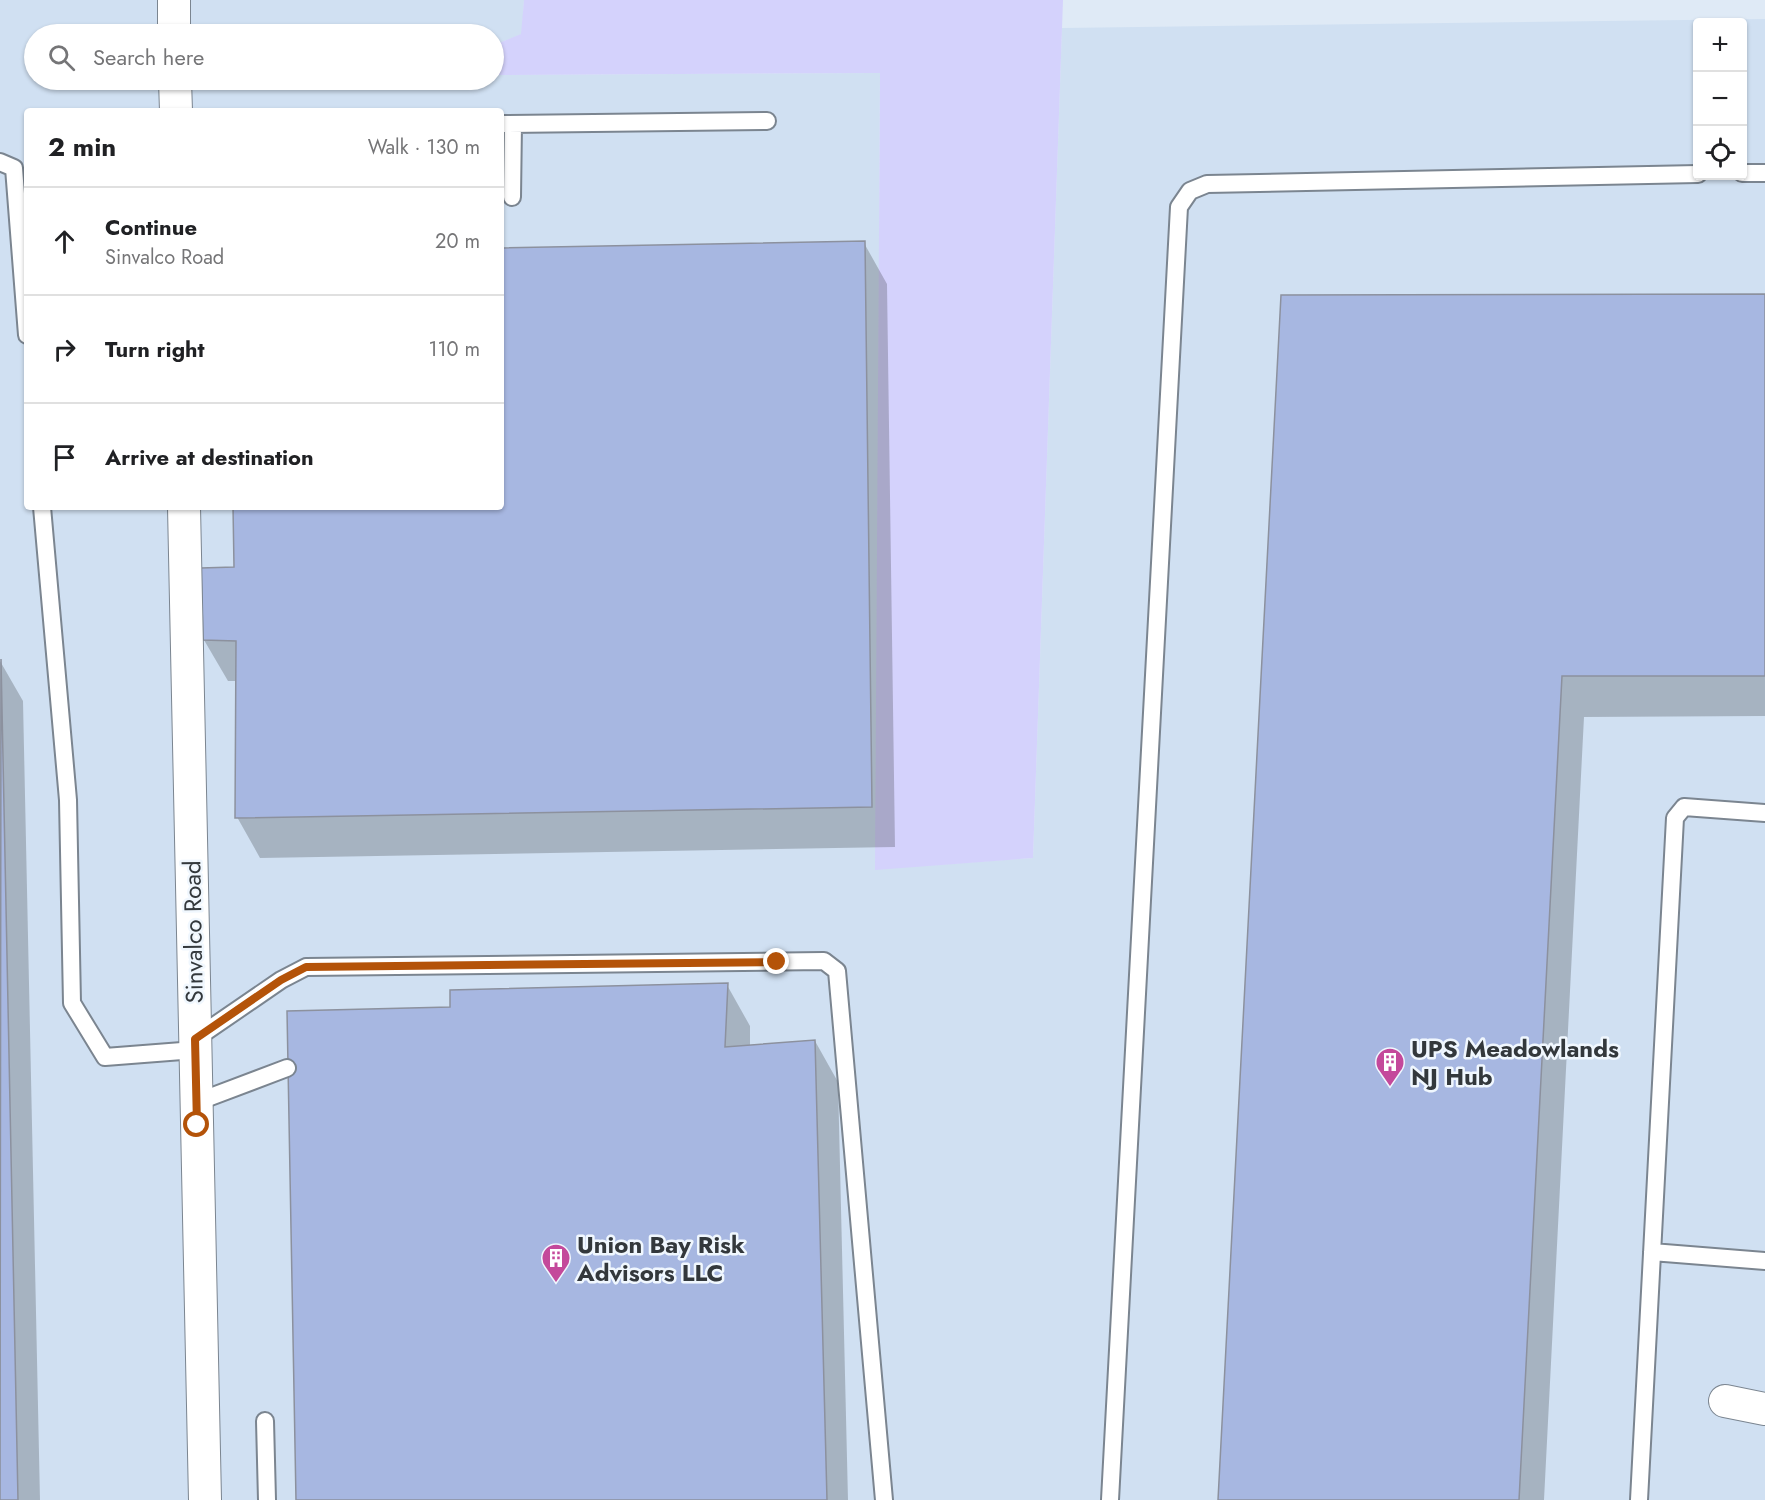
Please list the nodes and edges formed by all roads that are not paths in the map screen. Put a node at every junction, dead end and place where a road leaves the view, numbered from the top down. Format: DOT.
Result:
graph roads {
  1 [pos="174,0"];
  2 [pos="174,24"];
  3 [pos="175,90"];
  4 [pos="176,108"];
  5 [pos="767,121"];
  6 [pos="507,124"];
  7 [pos="0,162"];
  8 [pos="1747,173"];
  9 [pos="1765,173"];
  10 [pos="1693,174"];
  11 [pos="512,197"];
  12 [pos="24,296"];
  13 [pos="42,510"];
  14 [pos="184,510"];
  15 [pos="1765,813"];
  16 [pos="195,1045"];
  17 [pos="287,1068"];
  18 [pos="197,1102"];
  19 [pos="1652,1252"];
  20 [pos="1765,1260"];
  21 [pos="1725,1401"];
  22 [pos="1765,1409"];
  23 [pos="265,1421"];
  24 [pos="205,1500"];
  25 [pos="267,1500"];
  26 [pos="884,1500"];
  27 [pos="1110,1500"];
  28 [pos="1639,1500"];
  1 -- 2 [label="street"];
  3 -- 4 [label="street"];
  5 -- 6 [label="lane"];
  6 -- 11 [label="lane"];
  7 -- 12 [label="lane"];
  8 -- 9 [label="lane"];
  10 -- 27 [label="lane"];
  13 -- 16 [label="lane"];
  14 -- 16 [label="street, Sinvalco Road"];
  15 -- 19 [label="lane"];
  16 -- 18 [label="street, Sinvalco Road"];
  16 -- 26 [label="lane"];
  17 -- 18 [label="lane"];
  18 -- 24 [label="street, Sinvalco Road"];
  19 -- 20 [label="lane"];
  19 -- 28 [label="lane"];
  21 -- 22 [label="street"];
  23 -- 25 [label="lane"];
}
